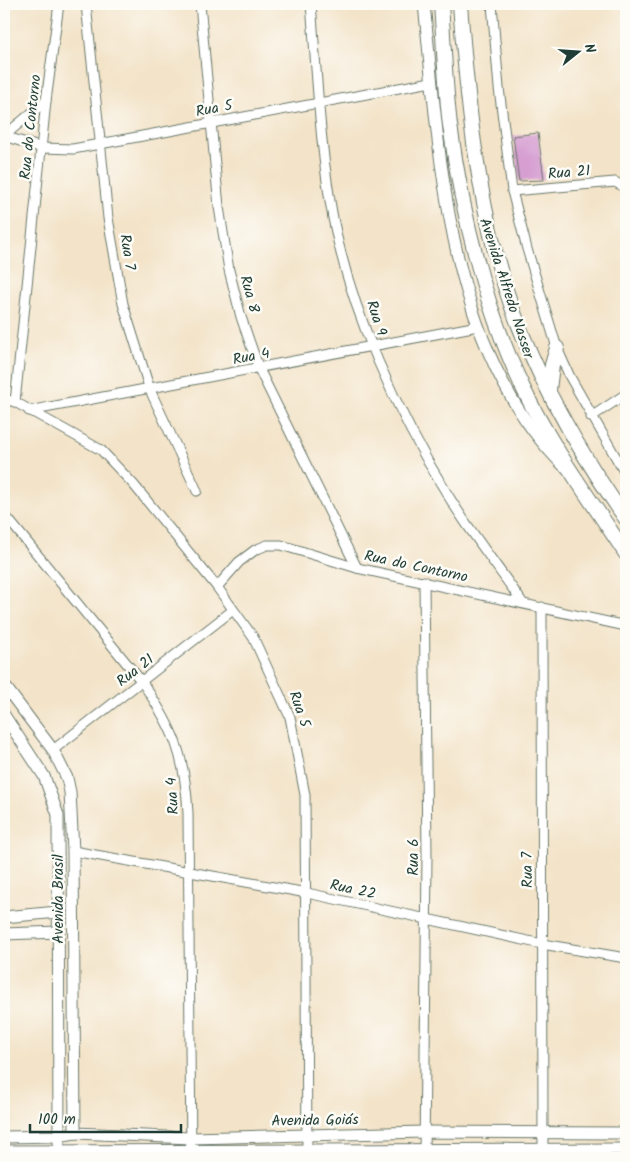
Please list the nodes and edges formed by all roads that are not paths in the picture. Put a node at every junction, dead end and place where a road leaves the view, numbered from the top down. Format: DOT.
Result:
graph roads {
  1 [pos="59,4"];
  2 [pos="86,4"];
  3 [pos="200,4"];
  4 [pos="311,4"];
  5 [pos="424,4"];
  6 [pos="442,4"];
  7 [pos="460,4"];
  8 [pos="492,4"];
  9 [pos="444,35"];
  10 [pos="427,36"];
  11 [pos="430,82"];
  12 [pos="46,101"];
  13 [pos="321,103"];
  14 [pos="211,122"];
  15 [pos="4,136"];
  16 [pos="101,143"];
  17 [pos="42,148"];
  18 [pos="626,188"];
  19 [pos="512,191"];
  20 [pos="478,326"];
  21 [pos="372,346"];
  22 [pos="557,348"];
  23 [pos="259,369"];
  24 [pos="150,390"];
  25 [pos="549,390"];
  26 [pos="626,394"];
  27 [pos="4,399"];
  28 [pos="15,402"];
  29 [pos="29,411"];
  30 [pos="591,417"];
  31 [pos="626,475"];
  32 [pos="575,477"];
  33 [pos="197,491"];
  34 [pos="4,514"];
  35 [pos="626,519"];
  36 [pos="626,554"];
  37 [pos="357,568"];
  38 [pos="424,581"];
  39 [pos="217,587"];
  40 [pos="522,602"];
  41 [pos="542,607"];
  42 [pos="234,610"];
  43 [pos="626,626"];
  44 [pos="142,682"];
  45 [pos="4,685"];
  46 [pos="4,715"];
  47 [pos="53,750"];
  48 [pos="72,813"];
  49 [pos="58,816"];
  50 [pos="73,850"];
  51 [pos="189,872"];
  52 [pos="307,893"];
  53 [pos="58,912"];
  54 [pos="4,917"];
  55 [pos="426,919"];
  56 [pos="58,932"];
  57 [pos="4,934"];
  58 [pos="542,944"];
  59 [pos="626,958"];
  60 [pos="72,974"];
  61 [pos="59,977"];
  62 [pos="424,1132"];
  63 [pos="542,1132"];
  64 [pos="75,1133"];
  65 [pos="626,1133"];
  66 [pos="307,1135"];
  67 [pos="58,1136"];
  68 [pos="4,1137"];
  69 [pos="191,1138"];
  70 [pos="626,1148"];
  71 [pos="4,1151"];
  72 [pos="62,1152"];
  73 [pos="424,1153"];
  74 [pos="543,1153"];
  75 [pos="307,1154"];
  76 [pos="75,1155"];
  77 [pos="191,1155"];
  1 -- 12 [label="street, Rua do Contorno"];
  2 -- 16 [label="street, Rua 7"];
  3 -- 14 [label="street, Rua 8"];
  4 -- 13 [label="street, Rua 9"];
  5 -- 10 [label="street"];
  6 -- 9 [label="main road, Avenida Alfredo Nasser"];
  7 -- 25 [label="main road, Avenida Alfredo Nasser"];
  8 -- 19 [label="street"];
  9 -- 10 [label="street"];
  9 -- 32 [label="main road, Avenida Alfredo Nasser"];
  10 -- 11 [label="street"];
  11 -- 13 [label="street, Rua 5"];
  11 -- 20 [label="street"];
  12 -- 15 [label="street"];
  12 -- 17 [label="street, Rua do Contorno"];
  13 -- 14 [label="street, Rua 5"];
  13 -- 21 [label="street, Rua 9"];
  14 -- 16 [label="street, Rua 5"];
  14 -- 23 [label="street, Rua 8"];
  15 -- 17 [label="street, Rua 5"];
  16 -- 17 [label="street, Rua 5"];
  16 -- 24 [label="street, Rua 7"];
  17 -- 28 [label="street, Rua do Contorno"];
  18 -- 19 [label="street, Rua 21"];
  19 -- 22 [label="street"];
  20 -- 21 [label="street, Rua 4"];
  20 -- 32 [label="street"];
  21 -- 23 [label="street, Rua 4"];
  21 -- 40 [label="street, Rua 9"];
  22 -- 25 [label="main road"];
  22 -- 30 [label="street"];
  23 -- 24 [label="street, Rua 4"];
  23 -- 37 [label="street, Rua 8"];
  24 -- 29 [label="street, Rua 4"];
  24 -- 33 [label="street, Rua 7"];
  25 -- 35 [label="main road, Avenida Alfredo Nasser"];
  26 -- 30 [label="street"];
  27 -- 28 [label="street, Rua 5"];
  28 -- 29 [label="street, Rua 5"];
  29 -- 39 [label="street, Rua 5"];
  30 -- 31 [label="street"];
  32 -- 36 [label="main road, Avenida Alfredo Nasser"];
  34 -- 44 [label="street, Rua 4"];
  37 -- 38 [label="street, Rua do Contorno"];
  37 -- 39 [label="street, Rua do Contorno"];
  38 -- 40 [label="street, Rua do Contorno"];
  38 -- 55 [label="street, Rua 6"];
  39 -- 42 [label="street, Rua 5"];
  40 -- 41 [label="street, Rua do Contorno"];
  41 -- 43 [label="street, Rua do Contorno"];
  41 -- 58 [label="street, Rua 7"];
  42 -- 44 [label="street, Rua 21"];
  42 -- 52 [label="street, Rua 5"];
  44 -- 47 [label="street, Rua 21"];
  44 -- 51 [label="street, Rua 4"];
  45 -- 47 [label="street, Avenida Brasil"];
  46 -- 49 [label="street, Avenida Brasil"];
  47 -- 48 [label="street, Avenida Brasil"];
  48 -- 49 [label="street"];
  48 -- 50 [label="street, Avenida Brasil"];
  49 -- 53 [label="street, Avenida Brasil"];
  50 -- 51 [label="street, Rua 22"];
  50 -- 60 [label="street, Avenida Brasil"];
  51 -- 52 [label="street, Rua 22"];
  51 -- 69 [label="street, Rua 4"];
  52 -- 55 [label="street, Rua 22"];
  52 -- 66 [label="street, Rua 5"];
  53 -- 54 [label="street"];
  53 -- 56 [label="street, Avenida Brasil"];
  55 -- 58 [label="street, Rua 22"];
  55 -- 62 [label="street, Rua 6"];
  56 -- 57 [label="street"];
  56 -- 61 [label="street, Avenida Brasil"];
  58 -- 59 [label="street, Rua 22"];
  58 -- 63 [label="street, Rua 7"];
  60 -- 61 [label="street"];
  60 -- 64 [label="street, Avenida Brasil"];
  61 -- 67 [label="street, Avenida Brasil"];
  62 -- 63 [label="street, Avenida Goiás"];
  62 -- 66 [label="street, Avenida Goiás"];
  62 -- 73 [label="street, Rua 6"];
  63 -- 65 [label="street, Avenida Goiás"];
  63 -- 74 [label="street, Rua 7"];
  64 -- 67 [label="street, Avenida Goiás"];
  64 -- 69 [label="street, Avenida Goiás"];
  66 -- 69 [label="street, Avenida Goiás"];
  66 -- 75 [label="street, Rua 5"];
  67 -- 68 [label="street, Avenida Goiás"];
  67 -- 72 [label="street, Avenida Brasil"];
  69 -- 77 [label="street, Rua 4"];
  70 -- 74 [label="street, Avenida Goiás"];
  71 -- 72 [label="street, Avenida Goiás"];
  72 -- 76 [label="street, Avenida Goiás"];
  73 -- 74 [label="street, Avenida Goiás"];
  73 -- 75 [label="street, Avenida Goiás"];
  75 -- 77 [label="street, Avenida Goiás"];
  76 -- 77 [label="street, Avenida Goiás"];
}
